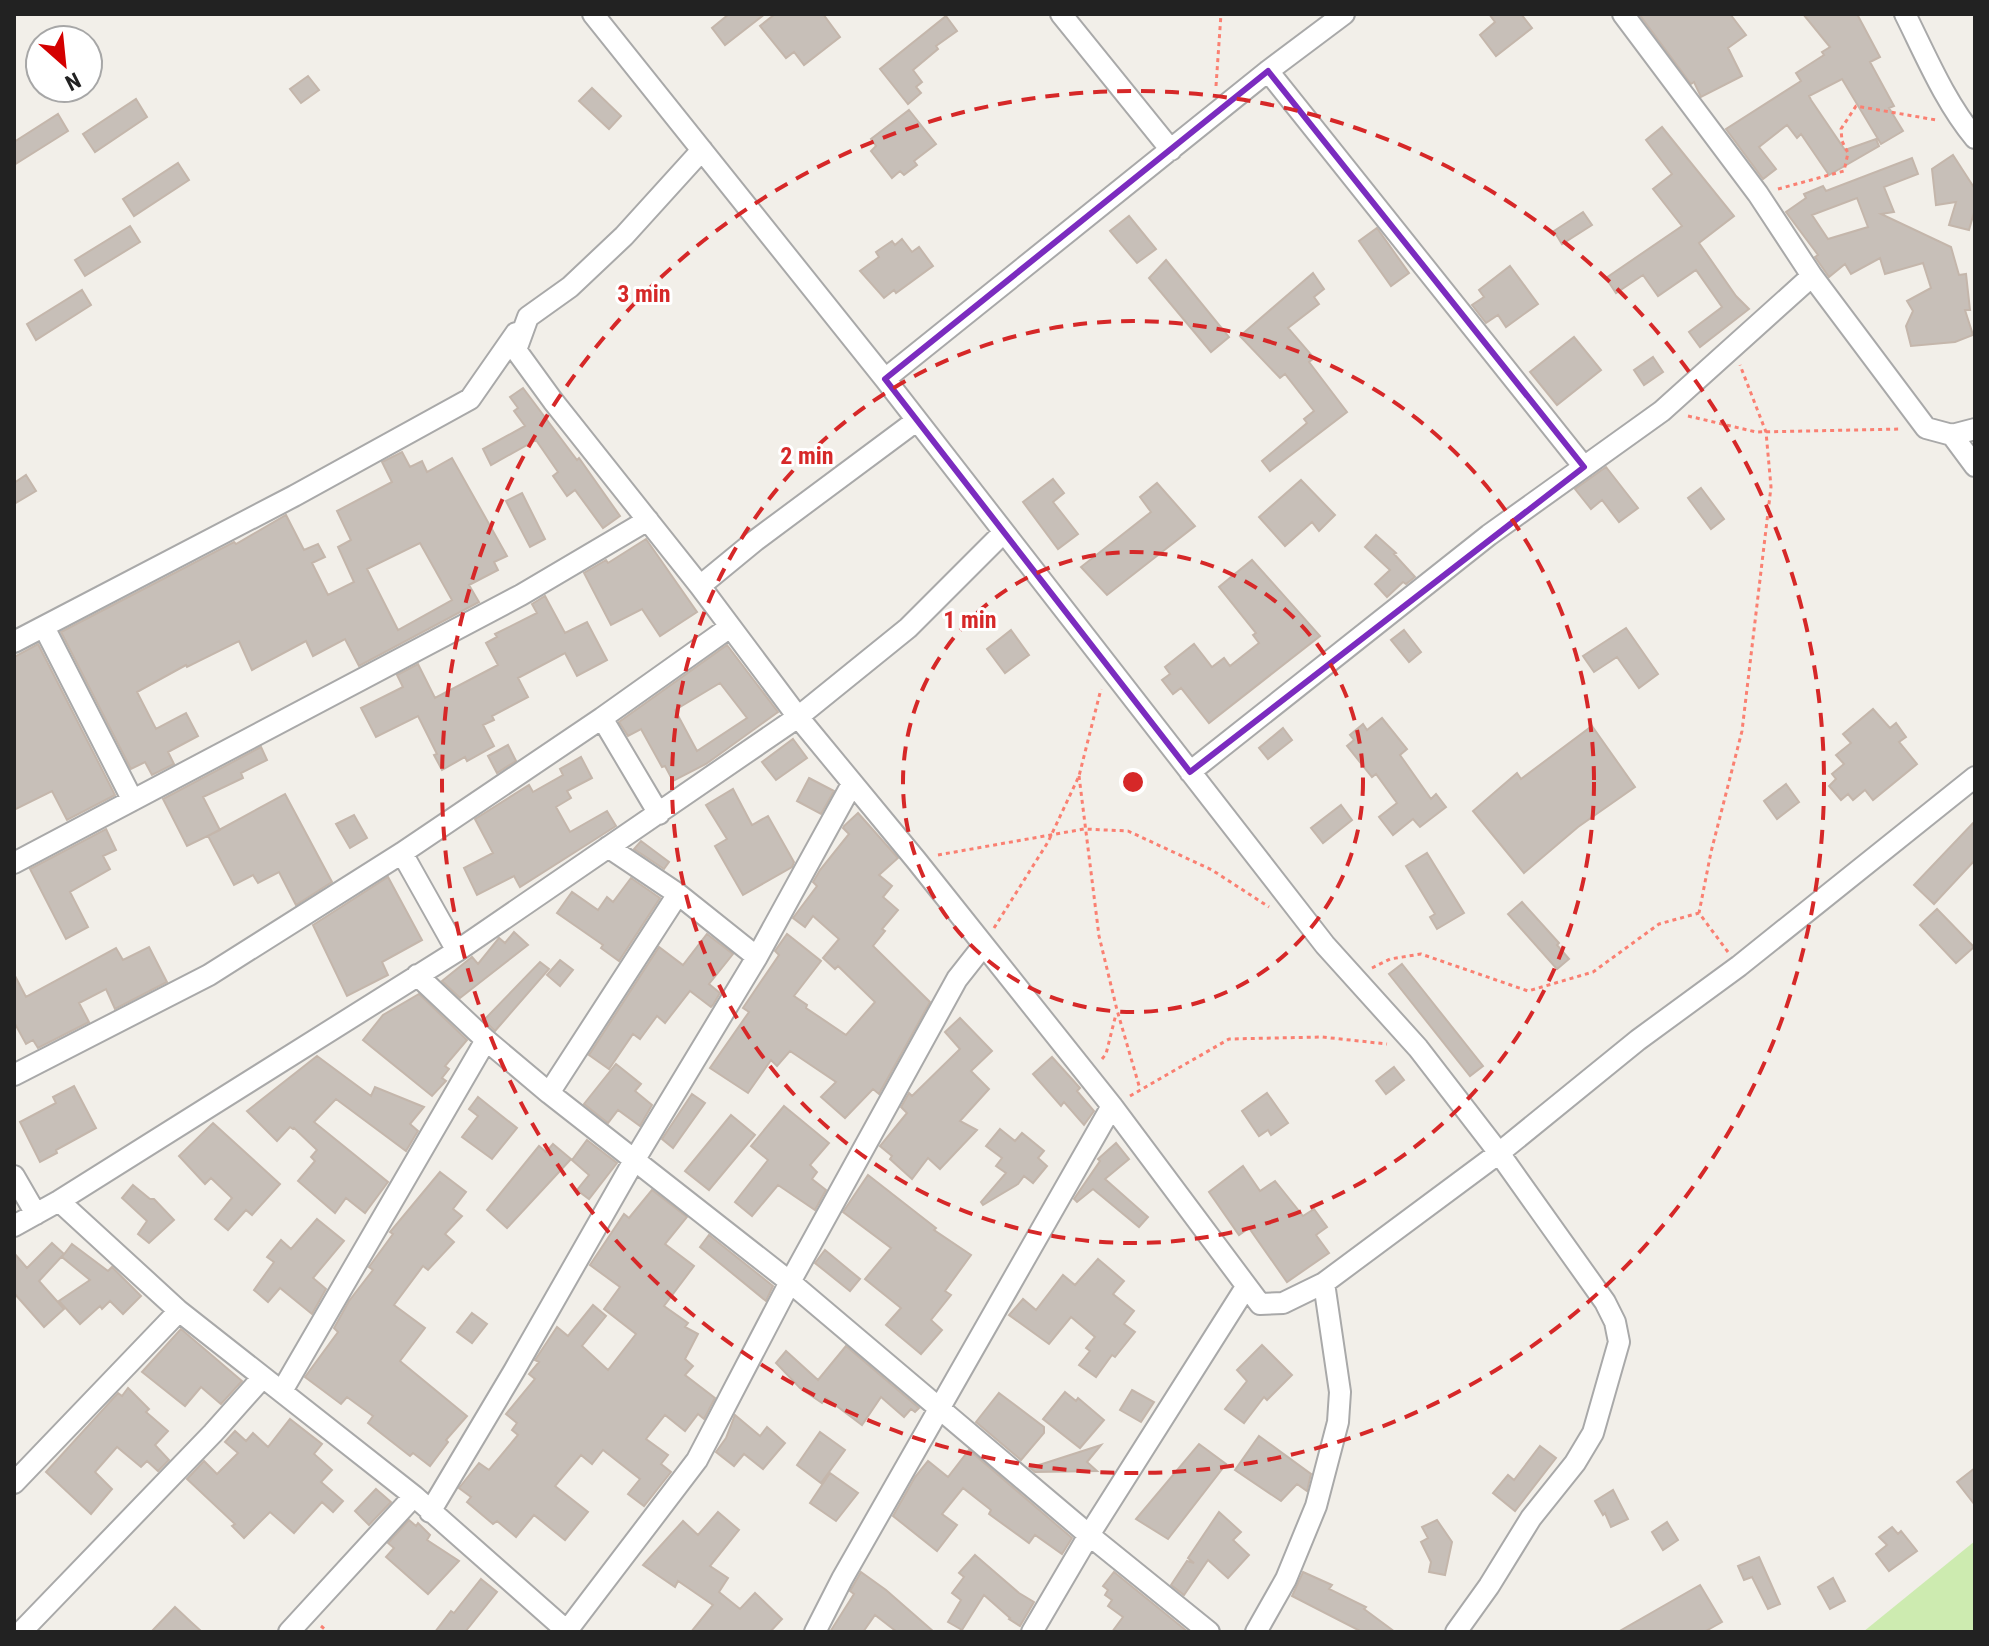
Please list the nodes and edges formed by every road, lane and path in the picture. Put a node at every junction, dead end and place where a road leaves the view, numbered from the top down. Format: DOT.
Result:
graph roads {
  1 [pos="593,14"];
  2 [pos="1061,14"];
  3 [pos="1221,14"];
  4 [pos="1344,14"];
  5 [pos="1623,14"];
  6 [pos="1905,14"];
  7 [pos="1268,71"];
  8 [pos="1214,116"];
  9 [pos="1969,131"];
  10 [pos="702,150"];
  11 [pos="1171,150"];
  12 [pos="1758,194"];
  13 [pos="1812,276"];
  14 [pos="528,317"];
  15 [pos="1733,346"];
  16 [pos="885,379"];
  17 [pos="1662,411"];
  18 [pos="1975,413"];
  19 [pos="916,421"];
  20 [pos="1975,421"];
  21 [pos="1926,428"];
  22 [pos="1975,429"];
  23 [pos="1766,432"];
  24 [pos="1952,435"];
  25 [pos="1975,466"];
  26 [pos="1584,467"];
  27 [pos="648,520"];
  28 [pos="1003,533"];
  29 [pos="700,586"];
  30 [pos="44,627"];
  31 [pos="730,627"];
  32 [pos="14,642"];
  33 [pos="1107,666"];
  34 [pos="798,717"];
  35 [pos="602,718"];
  36 [pos="1190,772"];
  37 [pos="1079,776"];
  38 [pos="1975,777"];
  39 [pos="852,784"];
  40 [pos="132,799"];
  41 [pos="659,814"];
  42 [pos="1084,829"];
  43 [pos="1052,834"];
  44 [pos="608,847"];
  45 [pos="402,853"];
  46 [pos="916,860"];
  47 [pos="14,863"];
  48 [pos="678,894"];
  49 [pos="1271,908"];
  50 [pos="1699,913"];
  51 [pos="983,946"];
  52 [pos="457,951"];
  53 [pos="757,957"];
  54 [pos="1739,966"];
  55 [pos="417,975"];
  56 [pos="1355,975"];
  57 [pos="1117,1010"];
  58 [pos="486,1040"];
  59 [pos="1418,1048"];
  60 [pos="14,1075"];
  61 [pos="1085,1075"];
  62 [pos="1141,1090"];
  63 [pos="549,1093"];
  64 [pos="1112,1106"];
  65 [pos="1499,1153"];
  66 [pos="635,1159"];
  67 [pos="14,1176"];
  68 [pos="59,1201"];
  69 [pos="36,1214"];
  70 [pos="14,1226"];
  71 [pos="790,1282"];
  72 [pos="1324,1283"];
  73 [pos="1246,1287"];
  74 [pos="179,1311"];
  75 [pos="263,1377"];
  76 [pos="282,1391"];
  77 [pos="941,1409"];
  78 [pos="14,1483"];
  79 [pos="414,1496"];
  80 [pos="430,1512"];
  81 [pos="1089,1535"];
  82 [pos="21,1632"];
  83 [pos="289,1632"];
  84 [pos="567,1632"];
  85 [pos="815,1632"];
  86 [pos="1032,1632"];
  87 [pos="1209,1632"];
  88 [pos="1256,1632"];
  89 [pos="1456,1632"];
  1 -- 10 [label="street"];
  2 -- 11 [label="street"];
  3 -- 8 [label="path"];
  4 -- 7 [label="street"];
  5 -- 12 [label="street"];
  6 -- 9 [label="street"];
  7 -- 8 [label="street"];
  7 -- 26 [label="street"];
  8 -- 11 [label="street"];
  9 -- 12 [label="path"];
  10 -- 14 [label="street"];
  10 -- 16 [label="street"];
  11 -- 16 [label="street"];
  12 -- 13 [label="street"];
  13 -- 15 [label="street"];
  13 -- 21 [label="street"];
  14 -- 27 [label="street"];
  14 -- 30 [label="street"];
  15 -- 17 [label="street"];
  15 -- 23 [label="path"];
  16 -- 19 [label="street"];
  17 -- 23 [label="path"];
  17 -- 26 [label="street"];
  18 -- 20 [label="street"];
  19 -- 28 [label="street"];
  19 -- 29 [label="street"];
  21 -- 23 [label="path"];
  21 -- 24 [label="street"];
  22 -- 24 [label="street"];
  23 -- 50 [label="path"];
  24 -- 25 [label="street"];
  26 -- 36 [label="street"];
  27 -- 29 [label="street"];
  27 -- 40 [label="street"];
  28 -- 33 [label="street"];
  28 -- 34 [label="street"];
  29 -- 31 [label="street"];
  30 -- 32 [label="street"];
  30 -- 40 [label="street"];
  31 -- 34 [label="street"];
  31 -- 35 [label="street"];
  33 -- 36 [label="street"];
  33 -- 37 [label="path"];
  34 -- 39 [label="street"];
  34 -- 41 [label="street"];
  35 -- 41 [label="street"];
  35 -- 45 [label="street"];
  36 -- 56 [label="street"];
  37 -- 42 [label="path"];
  37 -- 43 [label="path"];
  38 -- 54 [label="street"];
  39 -- 46 [label="street"];
  39 -- 53 [label="street"];
  40 -- 47 [label="street"];
  41 -- 44 [label="street"];
  42 -- 43 [label="path"];
  42 -- 49 [label="path"];
  42 -- 57 [label="path"];
  43 -- 46 [label="path"];
  43 -- 51 [label="path"];
  44 -- 48 [label="street"];
  44 -- 52 [label="street"];
  45 -- 52 [label="street"];
  45 -- 60 [label="street"];
  46 -- 51 [label="street"];
  48 -- 53 [label="street"];
  48 -- 63 [label="street"];
  50 -- 54 [label="path"];
  50 -- 56 [label="path"];
  51 -- 61 [label="street"];
  51 -- 71 [label="street"];
  52 -- 55 [label="street"];
  53 -- 66 [label="street"];
  54 -- 65 [label="street"];
  55 -- 58 [label="street"];
  55 -- 68 [label="street"];
  56 -- 59 [label="street"];
  57 -- 61 [label="path"];
  57 -- 62 [label="path"];
  58 -- 63 [label="street"];
  58 -- 76 [label="street"];
  59 -- 62 [label="path"];
  59 -- 65 [label="street"];
  61 -- 64 [label="street"];
  62 -- 64 [label="path"];
  63 -- 66 [label="street"];
  64 -- 73 [label="street"];
  64 -- 77 [label="street"];
  65 -- 72 [label="street"];
  65 -- 89 [label="street"];
  66 -- 71 [label="street"];
  66 -- 80 [label="street"];
  67 -- 69 [label="street"];
  68 -- 69 [label="street"];
  68 -- 74 [label="street"];
  69 -- 70 [label="street"];
  71 -- 77 [label="street"];
  71 -- 84 [label="street"];
  72 -- 73 [label="street"];
  72 -- 88 [label="street"];
  73 -- 81 [label="street"];
  74 -- 75 [label="street"];
  74 -- 78 [label="street"];
  75 -- 76 [label="street"];
  75 -- 82 [label="street"];
  76 -- 79 [label="street"];
  77 -- 81 [label="street"];
  77 -- 85 [label="street"];
  79 -- 80 [label="street"];
  79 -- 83 [label="street"];
  80 -- 84 [label="street"];
  81 -- 86 [label="street"];
  81 -- 87 [label="street"];
}
